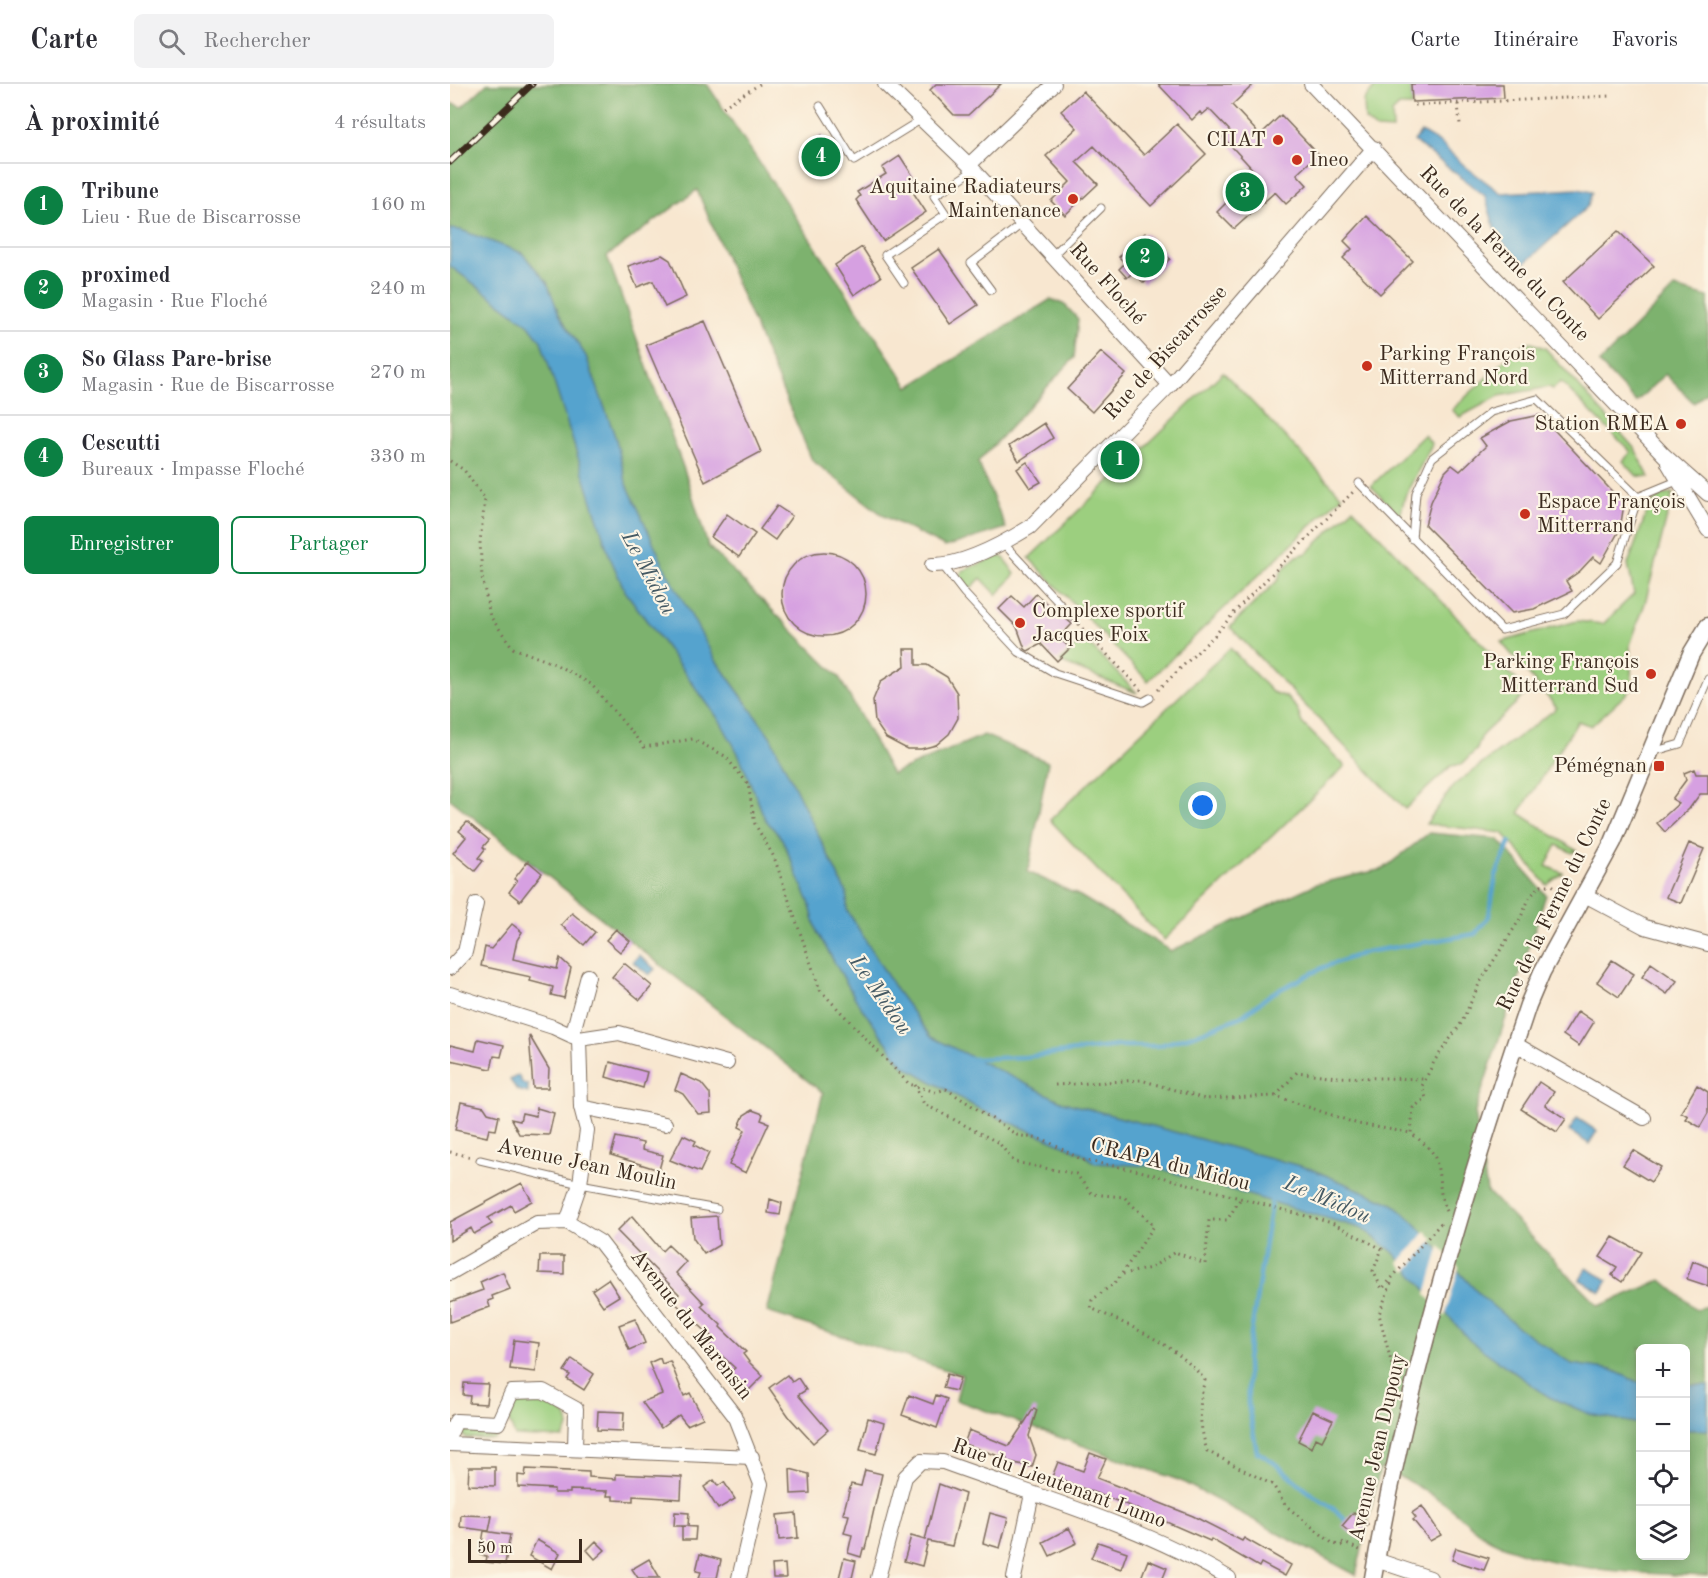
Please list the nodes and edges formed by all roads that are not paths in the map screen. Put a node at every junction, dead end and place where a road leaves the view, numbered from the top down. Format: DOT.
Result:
graph roads {
  1 [pos="885,84"];
  2 [pos="1054,84"];
  3 [pos="1311,84"];
  4 [pos="820,106"];
  5 [pos="922,119"];
  6 [pos="1374,148"];
  7 [pos="972,168"];
  8 [pos="1101,208"];
  9 [pos="1023,223"];
  10 [pos="1052,256"];
  11 [pos="904,283"];
  12 [pos="991,290"];
  13 [pos="1170,385"];
  14 [pos="1664,456"];
  15 [pos="1677,481"];
  16 [pos="1359,483"];
  17 [pos="1708,494"];
  18 [pos="1638,496"];
  19 [pos="1708,530"];
  20 [pos="1412,538"];
  21 [pos="1004,544"];
  22 [pos="937,565"];
  23 [pos="1072,617"];
  24 [pos="1708,626"];
  25 [pos="1708,679"];
  26 [pos="1150,698"];
  27 [pos="1650,752"];
  28 [pos="1576,895"];
  29 [pos="476,904"];
  30 [pos="1708,944"];
  31 [pos="450,968"];
  32 [pos="588,976"];
  33 [pos="450,994"];
  34 [pos="576,1038"];
  35 [pos="1515,1044"];
  36 [pos="727,1063"];
  37 [pos="580,1107"];
  38 [pos="1644,1118"];
  39 [pos="665,1124"];
  40 [pos="480,1160"];
  41 [pos="580,1184"];
  42 [pos="717,1209"];
  43 [pos="567,1222"];
  44 [pos="450,1272"];
  45 [pos="1430,1328"];
  46 [pos="450,1434"];
  47 [pos="450,1444"];
  48 [pos="575,1448"];
  49 [pos="752,1457"];
  50 [pos="1032,1494"];
  51 [pos="1376,1558"];
  52 [pos="739,1578"];
  53 [pos="878,1578"];
  54 [pos="1014,1578"];
  55 [pos="1229,1578"];
  56 [pos="1373,1578"];
  57 [pos="1430,1578"];
  1 -- 5 [label="street, Rue Floché"];
  2 -- 7 [label="street"];
  3 -- 6 [label="street, Rue de la Ferme du Conte"];
  4 -- 5 [label="lane"];
  5 -- 7 [label="street, Rue Floché"];
  6 -- 13 [label="street, Rue de Biscarrosse"];
  6 -- 14 [label="street, Rue de la Ferme du Conte"];
  7 -- 9 [label="street, Rue Floché"];
  7 -- 11 [label="lane"];
  8 -- 10 [label="lane"];
  9 -- 10 [label="street, Rue Floché"];
  9 -- 12 [label="lane"];
  10 -- 13 [label="street, Rue Floché"];
  13 -- 21 [label="street, Rue de Biscarrosse"];
  14 -- 15 [label="street, Rue de la Ferme du Conte"];
  14 -- 17 [label="street, Rue de la Ferme du Conte"];
  15 -- 18 [label="lane"];
  15 -- 19 [label="street, Rue de la Ferme du Conte"];
  16 -- 20 [label="lane"];
  18 -- 20 [label="lane"];
  18 -- 20 [label="lane"];
  21 -- 22 [label="street, Rue de Biscarrosse"];
  21 -- 23 [label="lane"];
  22 -- 26 [label="lane"];
  24 -- 27 [label="street, Rue de la Ferme du Conte"];
  25 -- 27 [label="lane"];
  27 -- 28 [label="street, Rue de la Ferme du Conte"];
  28 -- 30 [label="street"];
  28 -- 35 [label="street, Rue de la Ferme du Conte"];
  29 -- 31 [label="street"];
  32 -- 34 [label="street"];
  33 -- 34 [label="street"];
  34 -- 36 [label="street"];
  34 -- 37 [label="street"];
  35 -- 38 [label="street"];
  35 -- 45 [label="street, Rue de la Ferme du Conte"];
  37 -- 39 [label="street"];
  37 -- 41 [label="street"];
  40 -- 41 [label="lane, Avenue Jean Moulin"];
  41 -- 42 [label="lane, Avenue Jean Moulin"];
  41 -- 43 [label="street"];
  43 -- 44 [label="street"];
  43 -- 49 [label="street, Avenue du Marensin"];
  45 -- 51 [label="street, Avenue Jean Dupouy"];
  46 -- 48 [label="street"];
  47 -- 48 [label="street"];
  48 -- 49 [label="street"];
  49 -- 52 [label="street, Avenue du Marensin"];
  50 -- 53 [label="street, Rue du Lieutenant Lumo"];
  50 -- 54 [label="street"];
  50 -- 55 [label="street, Rue du Lieutenant Lumo"];
  51 -- 56 [label="street, Avenue Jean Dupouy"];
  51 -- 57 [label="street"];
}
